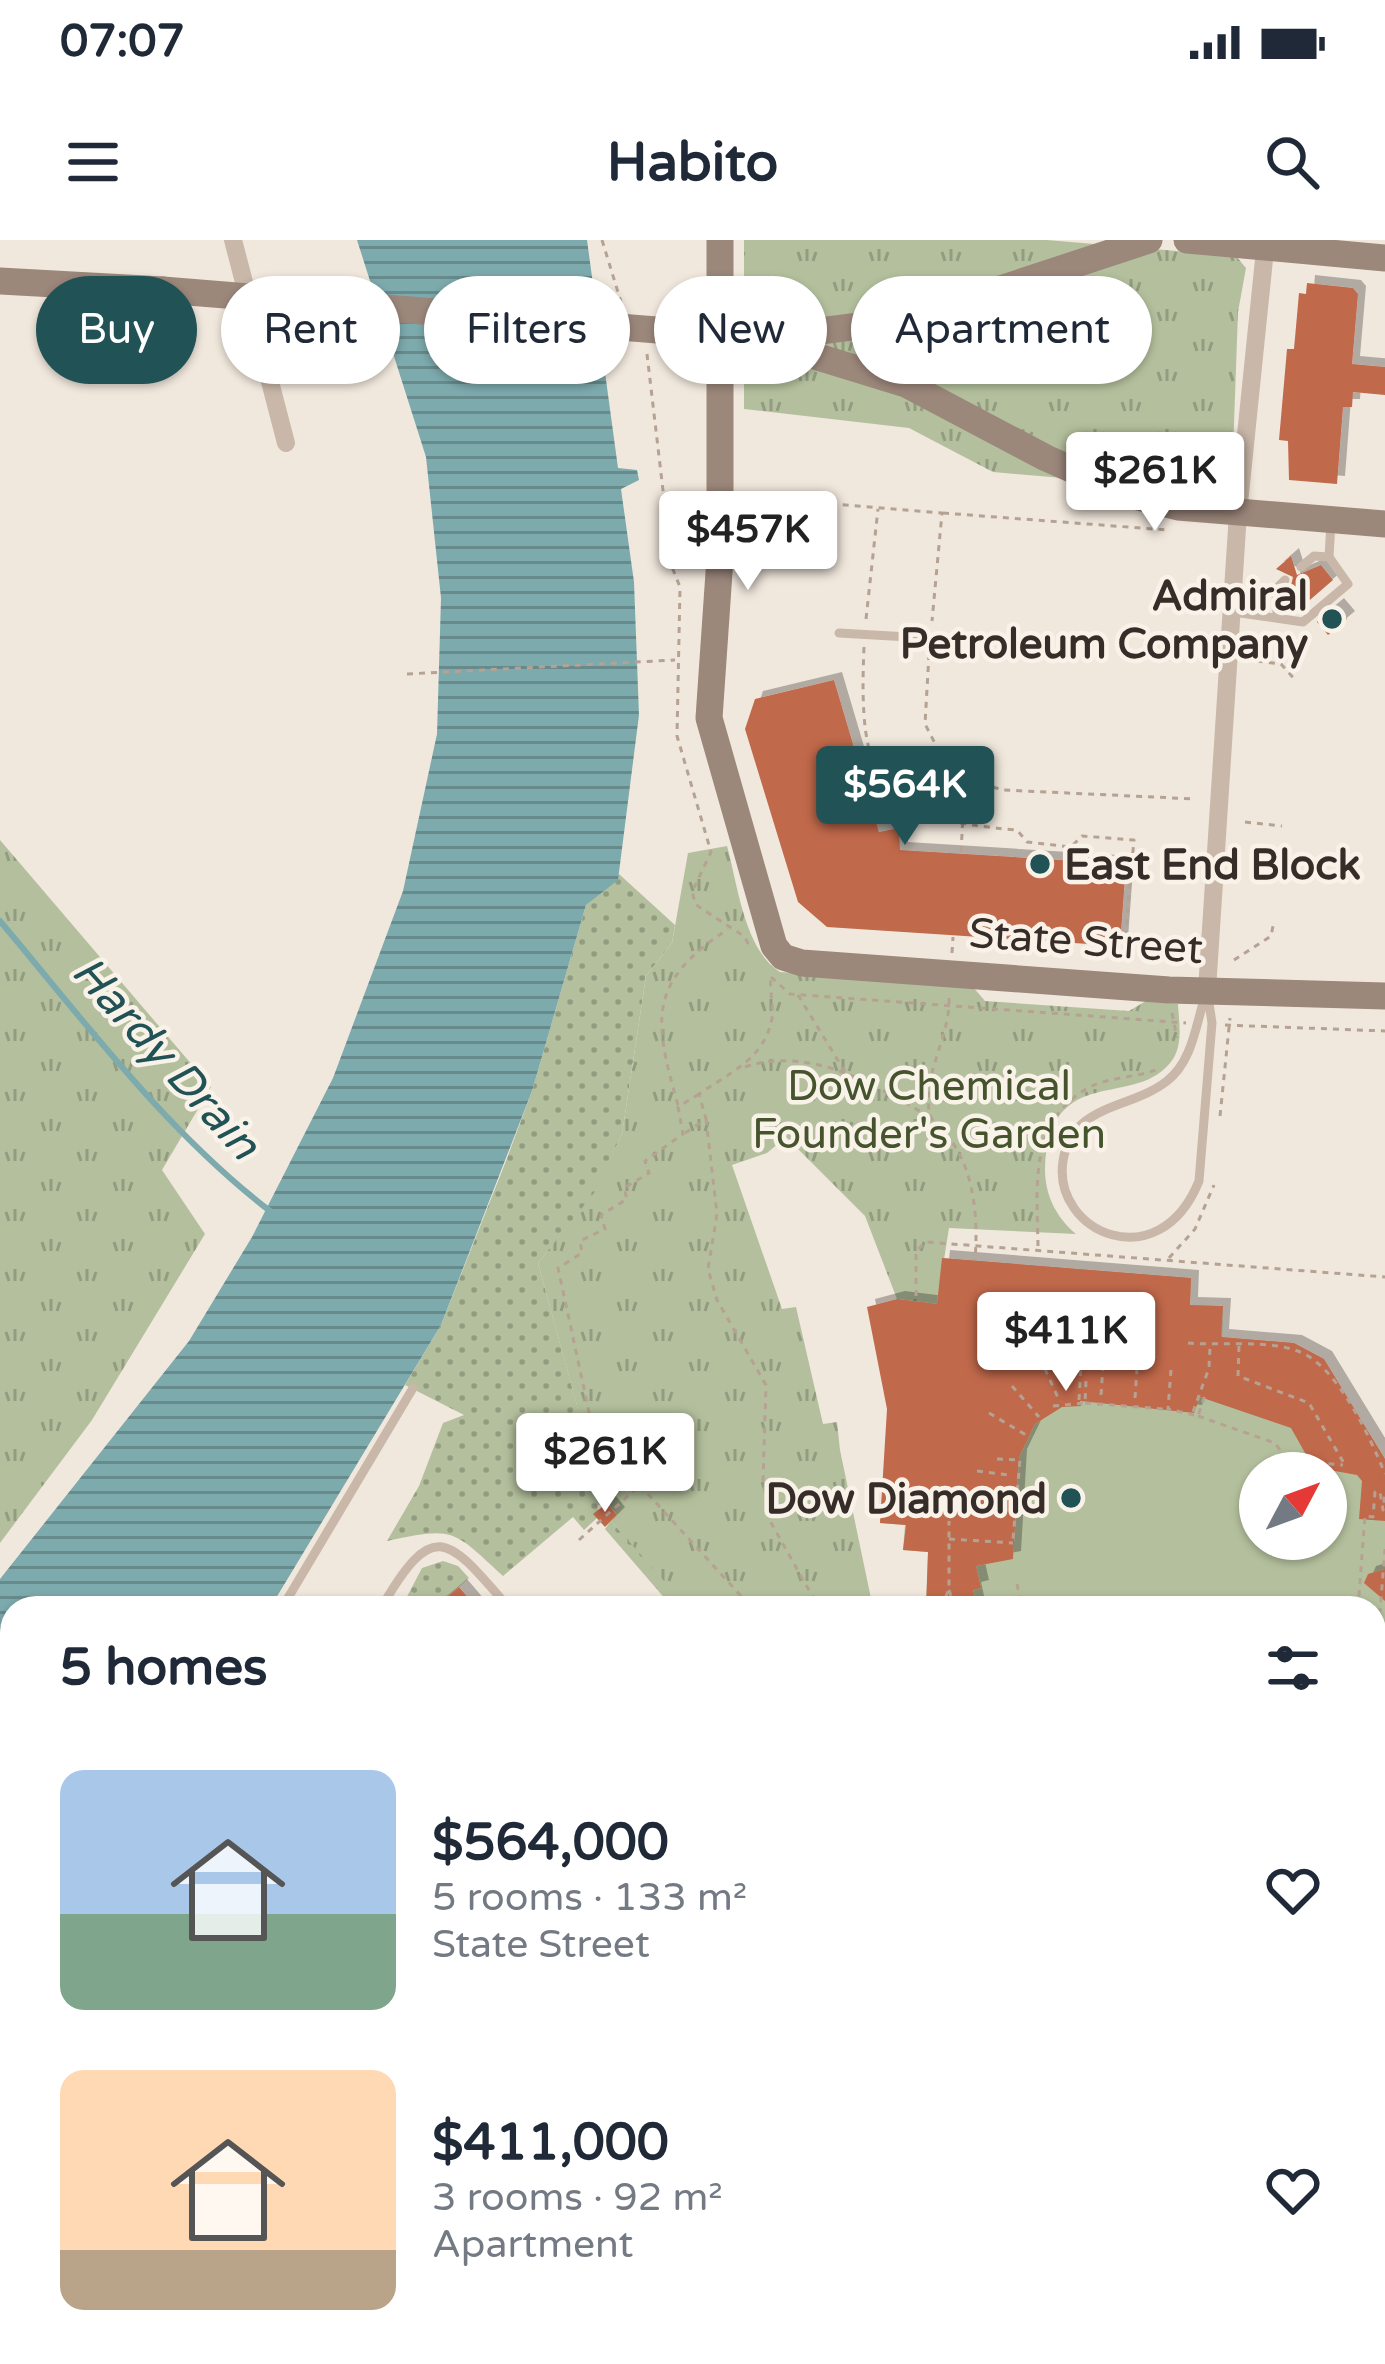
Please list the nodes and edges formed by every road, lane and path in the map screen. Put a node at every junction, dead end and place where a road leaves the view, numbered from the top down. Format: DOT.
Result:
graph roads {
  1 [pos="232,240"];
  2 [pos="602,240"];
  3 [pos="720,240"];
  4 [pos="1149,240"];
  5 [pos="1186,240"];
  6 [pos="1265,245"];
  7 [pos="1385,258"];
  8 [pos="614,276"];
  9 [pos="0,281"];
  10 [pos="654,330"];
  11 [pos="827,330"];
  12 [pos="641,343"];
  13 [pos="827,359"];
  14 [pos="286,443"];
  15 [pos="747,497"];
  16 [pos="878,508"];
  17 [pos="941,512"];
  18 [pos="1238,512"];
  19 [pos="1330,520"];
  20 [pos="1385,524"];
  21 [pos="1170,530"];
  22 [pos="1331,566"];
  23 [pos="1300,567"];
  24 [pos="1285,580"];
  25 [pos="1233,612"];
  26 [pos="1278,613"];
  27 [pos="839,633"];
  28 [pos="865,634"];
  29 [pos="931,639"];
  30 [pos="961,640"];
  31 [pos="677,659"];
  32 [pos="1257,661"];
  33 [pos="407,674"];
  34 [pos="1296,681"];
  35 [pos="943,759"];
  36 [pos="965,779"];
  37 [pos="1196,799"];
  38 [pos="907,806"];
  39 [pos="1245,823"];
  40 [pos="962,826"];
  41 [pos="1282,826"];
  42 [pos="961,852"];
  43 [pos="1273,926"];
  44 [pos="730,928"];
  45 [pos="953,937"];
  46 [pos="751,950"];
  47 [pos="1124,950"];
  48 [pos="952,958"];
  49 [pos="1234,960"];
  50 [pos="771,966"];
  51 [pos="949,990"];
  52 [pos="1207,990"];
  53 [pos="798,995"];
  54 [pos="1385,996"];
  55 [pos="949,1005"];
  56 [pos="1195,1023"];
  57 [pos="1212,1023"];
  58 [pos="1385,1031"];
  59 [pos="743,1067"];
  60 [pos="846,1073"];
  61 [pos="699,1094"];
  62 [pos="678,1107"];
  63 [pos="930,1118"];
  64 [pos="706,1119"];
  65 [pos="683,1133"];
  66 [pos="976,1243"];
  67 [pos="975,1259"];
  68 [pos="1385,1276"];
  69 [pos="916,1296"];
  70 [pos="1188,1343"];
  71 [pos="1210,1345"];
  72 [pos="1239,1346"];
  73 [pos="1081,1364"];
  74 [pos="1103,1365"];
  75 [pos="1137,1368"];
  76 [pos="1045,1369"];
  77 [pos="1171,1370"];
  78 [pos="1086,1380"];
  79 [pos="1012,1386"];
  80 [pos="413,1388"];
  81 [pos="1101,1395"];
  82 [pos="1205,1395"];
  83 [pos="1135,1398"];
  84 [pos="1060,1404"];
  85 [pos="1087,1404"];
  86 [pos="1052,1406"];
  87 [pos="1164,1409"];
  88 [pos="989,1413"];
  89 [pos="1195,1415"];
  90 [pos="1039,1417"];
  91 [pos="1025,1435"];
  92 [pos="997,1459"];
  93 [pos="977,1471"];
  94 [pos="1385,1474"];
  95 [pos="1009,1475"];
  96 [pos="640,1485"];
  97 [pos="1385,1493"];
  98 [pos="973,1506"];
  99 [pos="1006,1509"];
  100 [pos="949,1521"];
  101 [pos="947,1539"];
  102 [pos="579,1540"];
  103 [pos="1385,1550"];
  104 [pos="1017,1584"];
  105 [pos="949,1588"];
  106 [pos="289,1596"];
  107 [pos="388,1596"];
  108 [pos="497,1596"];
  109 [pos="741,1596"];
  110 [pos="812,1596"];
  111 [pos="946,1596"];
  112 [pos="951,1596"];
  113 [pos="1020,1596"];
  114 [pos="1359,1596"];
  115 [pos="1381,1596"];
  1 -- 14 [label="street"];
  2 -- 8 [label="path"];
  3 -- 50 [label="main road"];
  4 -- 11 [label="main road"];
  5 -- 6 [label="main road"];
  6 -- 7 [label="main road"];
  6 -- 18 [label="street"];
  9 -- 10 [label="main road, bridge"];
  12 -- 31 [label="path"];
  13 -- 18 [label="main road"];
  15 -- 16 [label="path"];
  16 -- 17 [label="path"];
  16 -- 28 [label="path"];
  17 -- 21 [label="path"];
  17 -- 29 [label="path"];
  18 -- 19 [label="main road"];
  18 -- 25 [label="street"];
  19 -- 20 [label="main road"];
  19 -- 22 [label="lane"];
  22 -- 23 [label="lane"];
  22 -- 26 [label="lane"];
  24 -- 26 [label="lane"];
  25 -- 26 [label="lane"];
  25 -- 52 [label="street"];
  27 -- 28 [label="lane"];
  28 -- 29 [label="lane"];
  28 -- 38 [label="path"];
  29 -- 30 [label="lane"];
  29 -- 35 [label="path"];
  31 -- 33 [label="path"];
  31 -- 44 [label="path"];
  32 -- 34 [label="path"];
  35 -- 36 [label="path"];
  35 -- 38 [label="path"];
  36 -- 37 [label="path"];
  36 -- 40 [label="path"];
  38 -- 40 [label="path"];
  39 -- 41 [label="path"];
  40 -- 42 [label="path"];
  40 -- 47 [label="path"];
  43 -- 49 [label="path"];
  44 -- 46 [label="path"];
  44 -- 62 [label="path"];
  45 -- 48 [label="path"];
  50 -- 52 [label="main road, State Street"];
  50 -- 53 [label="path"];
  50 -- 59 [label="path"];
  51 -- 55 [label="path"];
  52 -- 54 [label="main road, State Street"];
  52 -- 56 [label="lane"];
  52 -- 57 [label="lane"];
  53 -- 55 [label="path"];
  53 -- 60 [label="path"];
  55 -- 56 [label="path"];
  55 -- 63 [label="path"];
  56 -- 57 [label="lane"];
  57 -- 58 [label="path"];
  59 -- 60 [label="path"];
  59 -- 61 [label="path"];
  60 -- 63 [label="path"];
  61 -- 62 [label="path"];
  61 -- 64 [label="path"];
  62 -- 65 [label="path"];
  63 -- 66 [label="path"];
  64 -- 65 [label="path"];
  64 -- 110 [label="path"];
  65 -- 96 [label="path"];
  66 -- 67 [label="path"];
  66 -- 68 [label="path"];
  66 -- 69 [label="path"];
  70 -- 71 [label="path"];
  71 -- 72 [label="path"];
  71 -- 89 [label="path"];
  72 -- 89 [label="path"];
  72 -- 94 [label="path"];
  73 -- 85 [label="path"];
  74 -- 81 [label="path"];
  75 -- 83 [label="path"];
  76 -- 84 [label="path"];
  77 -- 89 [label="path"];
  78 -- 85 [label="path"];
  79 -- 90 [label="path"];
  80 -- 106 [label="lane"];
  82 -- 89 [label="path"];
  84 -- 85 [label="path"];
  84 -- 86 [label="path"];
  85 -- 87 [label="path"];
  88 -- 91 [label="path"];
  92 -- 101 [label="path"];
  93 -- 95 [label="path"];
  96 -- 102 [label="path"];
  96 -- 109 [label="path"];
  97 -- 114 [label="path"];
  98 -- 99 [label="path"];
  100 -- 101 [label="path"];
  101 -- 105 [label="path"];
  103 -- 115 [label="path"];
  104 -- 113 [label="path"];
  105 -- 111 [label="path"];
  105 -- 112 [label="path"];
  107 -- 108 [label="lane"];
}
